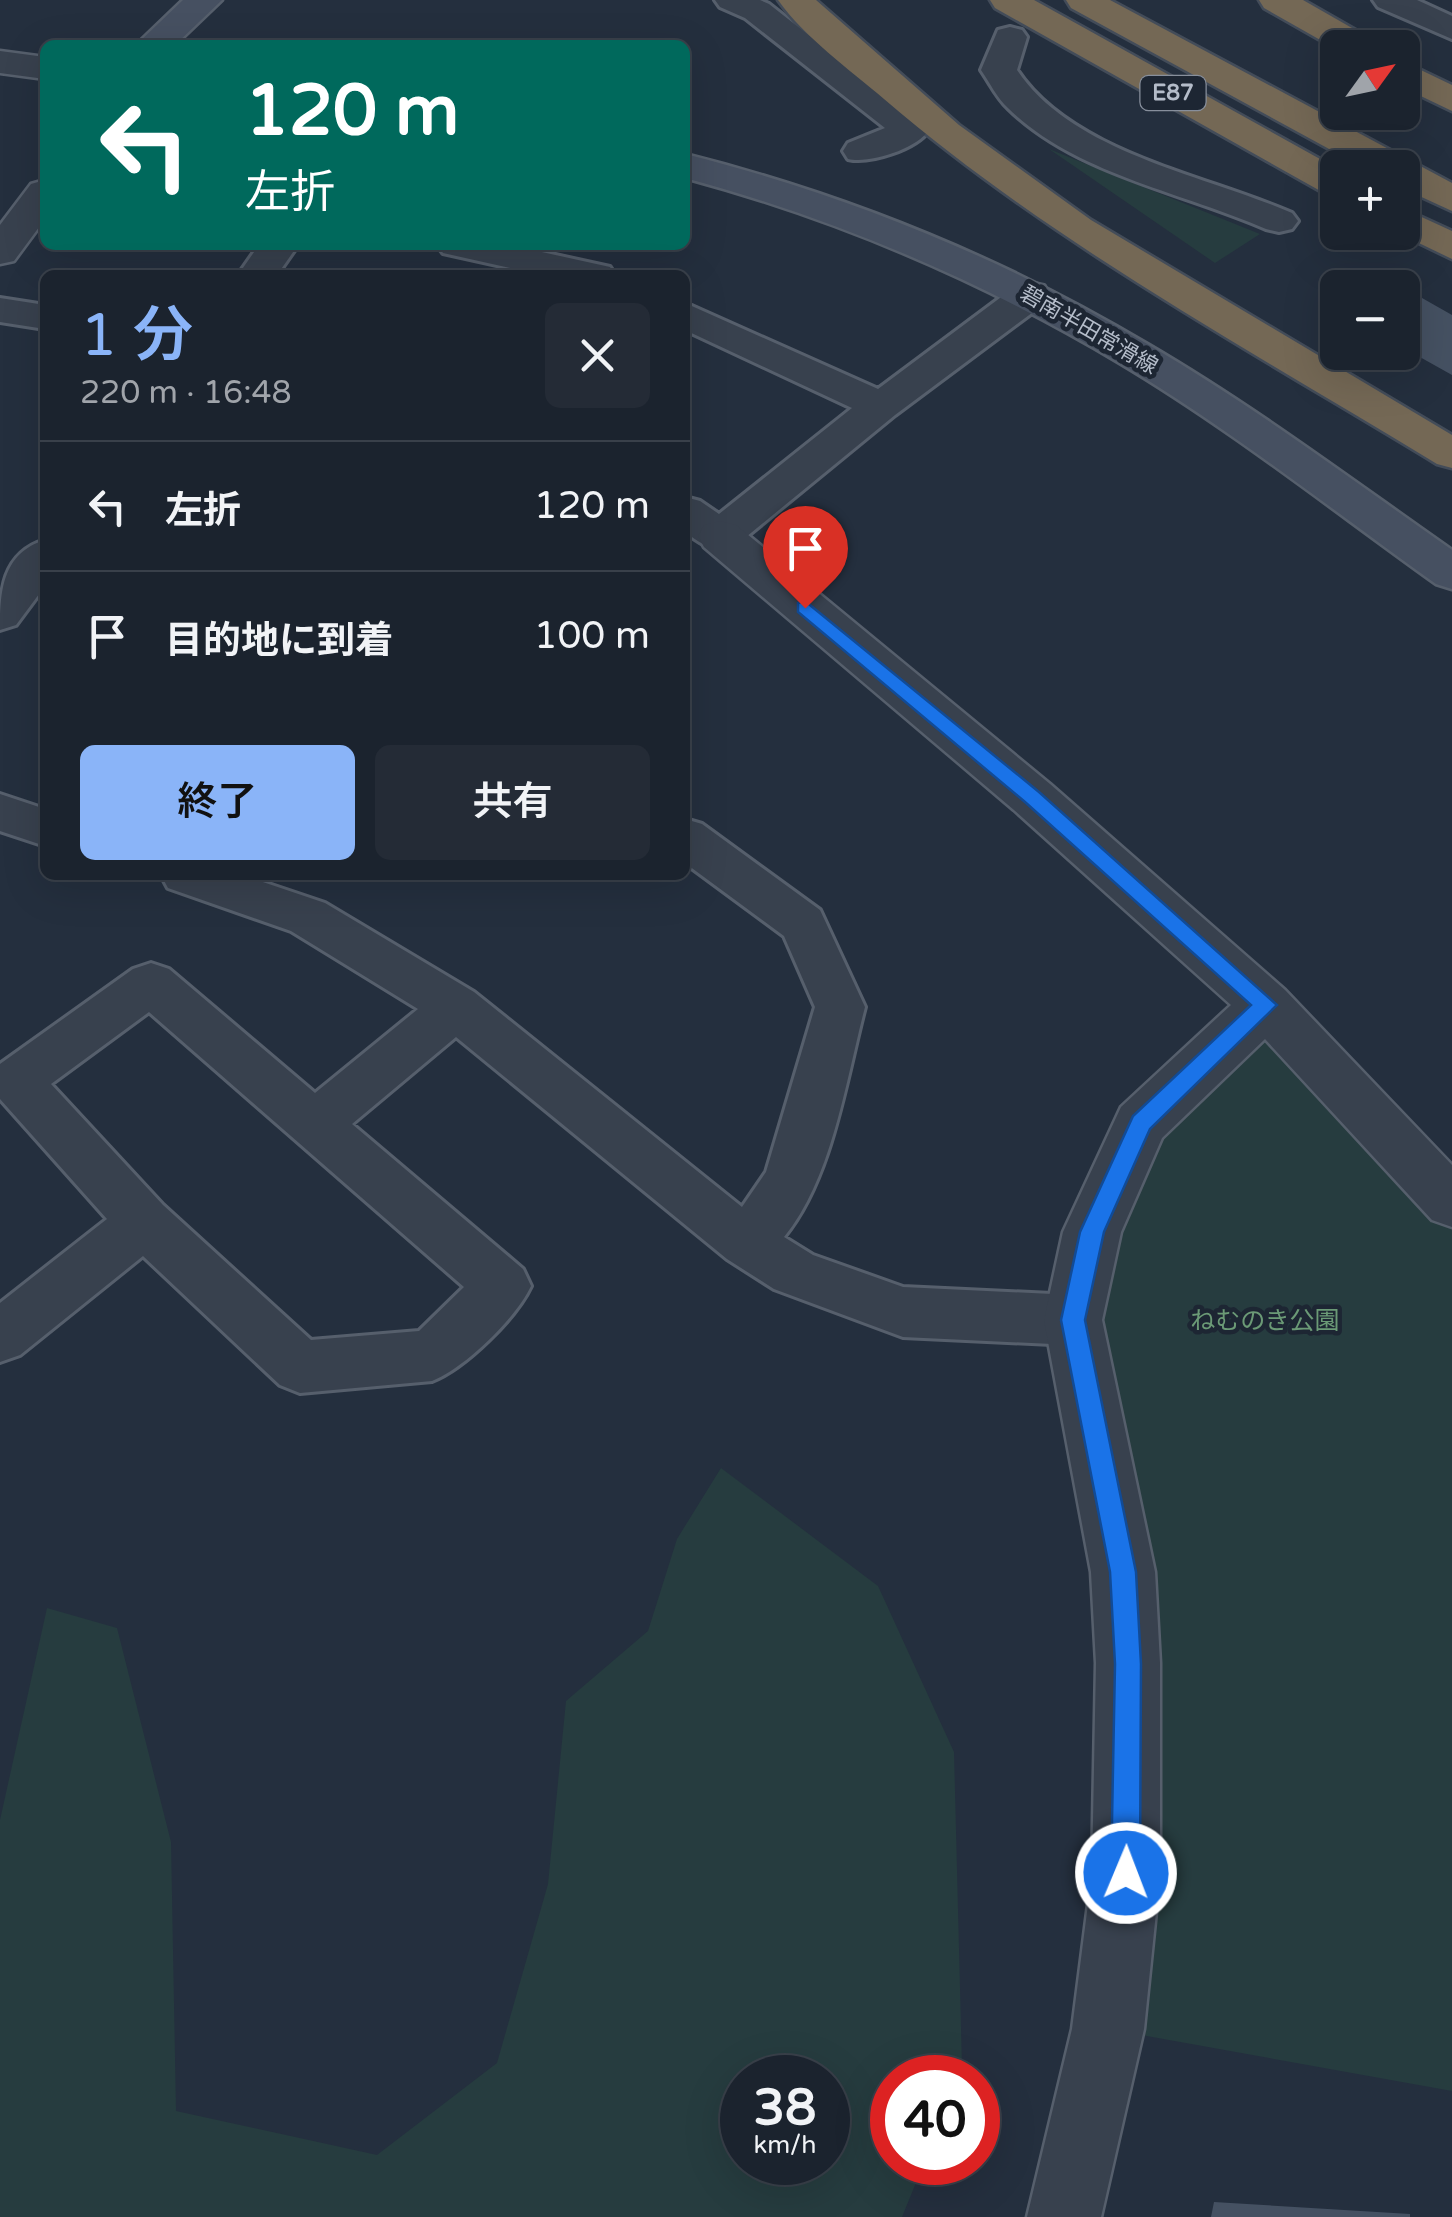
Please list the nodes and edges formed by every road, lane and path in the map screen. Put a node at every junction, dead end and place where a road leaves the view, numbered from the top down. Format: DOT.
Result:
graph roads {
  1 [pos="204,0"];
  2 [pos="732,0"];
  3 [pos="796,0"];
  4 [pos="839,0"];
  5 [pos="1084,0"];
  6 [pos="1277,0"];
  7 [pos="1390,0"];
  8 [pos="1009,18"];
  9 [pos="1452,29"];
  10 [pos="1329,30"];
  11 [pos="160,40"];
  12 [pos="0,62"];
  13 [pos="40,67"];
  14 [pos="1420,82"];
  15 [pos="1452,100"];
  16 [pos="1361,150"];
  17 [pos="861,151"];
  18 [pos="690,168"];
  19 [pos="1320,176"];
  20 [pos="1420,182"];
  21 [pos="40,199"];
  22 [pos="1452,199"];
  23 [pos="1278,221"];
  24 [pos="1420,230"];
  25 [pos="1452,248"];
  26 [pos="479,250"];
  27 [pos="0,252"];
  28 [pos="573,270"];
  29 [pos="1030,295"];
  30 [pos="0,310"];
  31 [pos="40,316"];
  32 [pos="690,317"];
  33 [pos="1268,340"];
  34 [pos="881,406"];
  35 [pos="1452,454"];
  36 [pos="702,524"];
  37 [pos="40,562"];
  38 [pos="1452,573"];
  39 [pos="0,614"];
  40 [pos="0,812"];
  41 [pos="40,826"];
  42 [pos="690,841"];
  43 [pos="201,880"];
  44 [pos="1266,1005"];
  45 [pos="456,1007"];
  46 [pos="315,1124"];
  47 [pos="1452,1203"];
  48 [pos="144,1222"];
  49 [pos="746,1242"];
  50 [pos="1073,1320"];
  51 [pos="0,1336"];
  52 [pos="1064,2217"];
  1 -- 11 [label="main road"];
  2 -- 17 [label="street"];
  3 -- 33 [label="highway"];
  4 -- 33 [label="highway"];
  5 -- 16 [label="highway, E87"];
  6 -- 10 [label="highway"];
  7 -- 9 [label="street"];
  8 -- 19 [label="highway, E87"];
  8 -- 23 [label="street"];
  12 -- 13 [label="street"];
  14 -- 15 [label="highway"];
  18 -- 29 [label="main road, 碧南半田常滑線"];
  20 -- 22 [label="highway"];
  21 -- 27 [label="street"];
  24 -- 25 [label="highway"];
  26 -- 28 [label="street"];
  29 -- 34 [label="street"];
  29 -- 38 [label="main road, 碧南半田常滑線"];
  30 -- 31 [label="street"];
  32 -- 34 [label="street"];
  33 -- 35 [label="highway"];
  34 -- 36 [label="street"];
  36 -- 44 [label="street"];
  37 -- 39 [label="street"];
  40 -- 41 [label="street"];
  42 -- 49 [label="street"];
  43 -- 45 [label="street"];
  44 -- 47 [label="street"];
  44 -- 50 [label="street"];
  45 -- 46 [label="street"];
  45 -- 49 [label="street"];
  46 -- 48 [label="street"];
  46 -- 48 [label="street"];
  48 -- 51 [label="street"];
  49 -- 50 [label="street"];
  50 -- 52 [label="street"];
}
